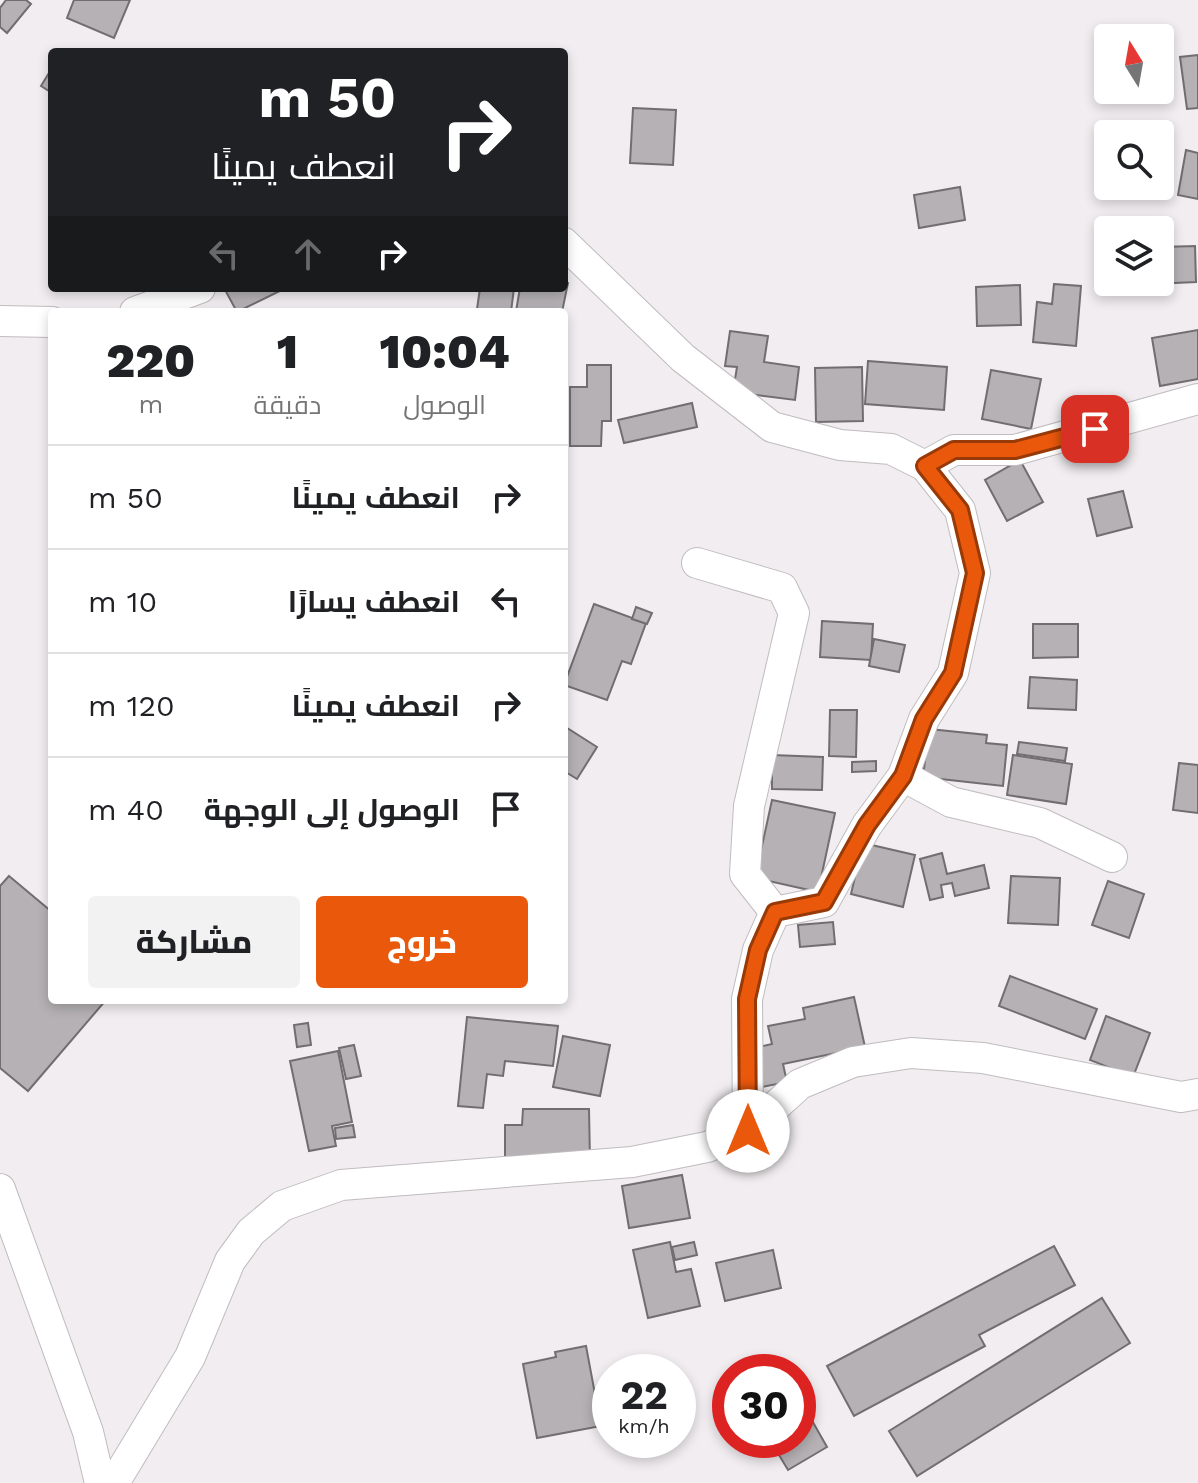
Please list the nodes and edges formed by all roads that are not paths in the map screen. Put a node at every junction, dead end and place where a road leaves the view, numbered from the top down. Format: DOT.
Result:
graph roads {
  1 [pos="568,247"];
  2 [pos="189,292"];
  3 [pos="146,308"];
  4 [pos="0,321"];
  5 [pos="48,322"];
  6 [pos="1198,399"];
  7 [pos="925,466"];
  8 [pos="697,563"];
  9 [pos="903,776"];
  10 [pos="1112,857"];
  11 [pos="775,912"];
  12 [pos="1198,1094"];
  13 [pos="748,1131"];
  14 [pos="0,1189"];
  15 [pos="100,1483"];
  16 [pos="114,1483"];
  1 -- 7 [label="street"];
  2 -- 3 [label="street"];
  4 -- 5 [label="street"];
  6 -- 7 [label="street"];
  7 -- 9 [label="street"];
  8 -- 11 [label="street"];
  9 -- 10 [label="street"];
  9 -- 11 [label="street"];
  11 -- 13 [label="street"];
  12 -- 13 [label="street"];
  13 -- 16 [label="street"];
  14 -- 15 [label="street"];
}
